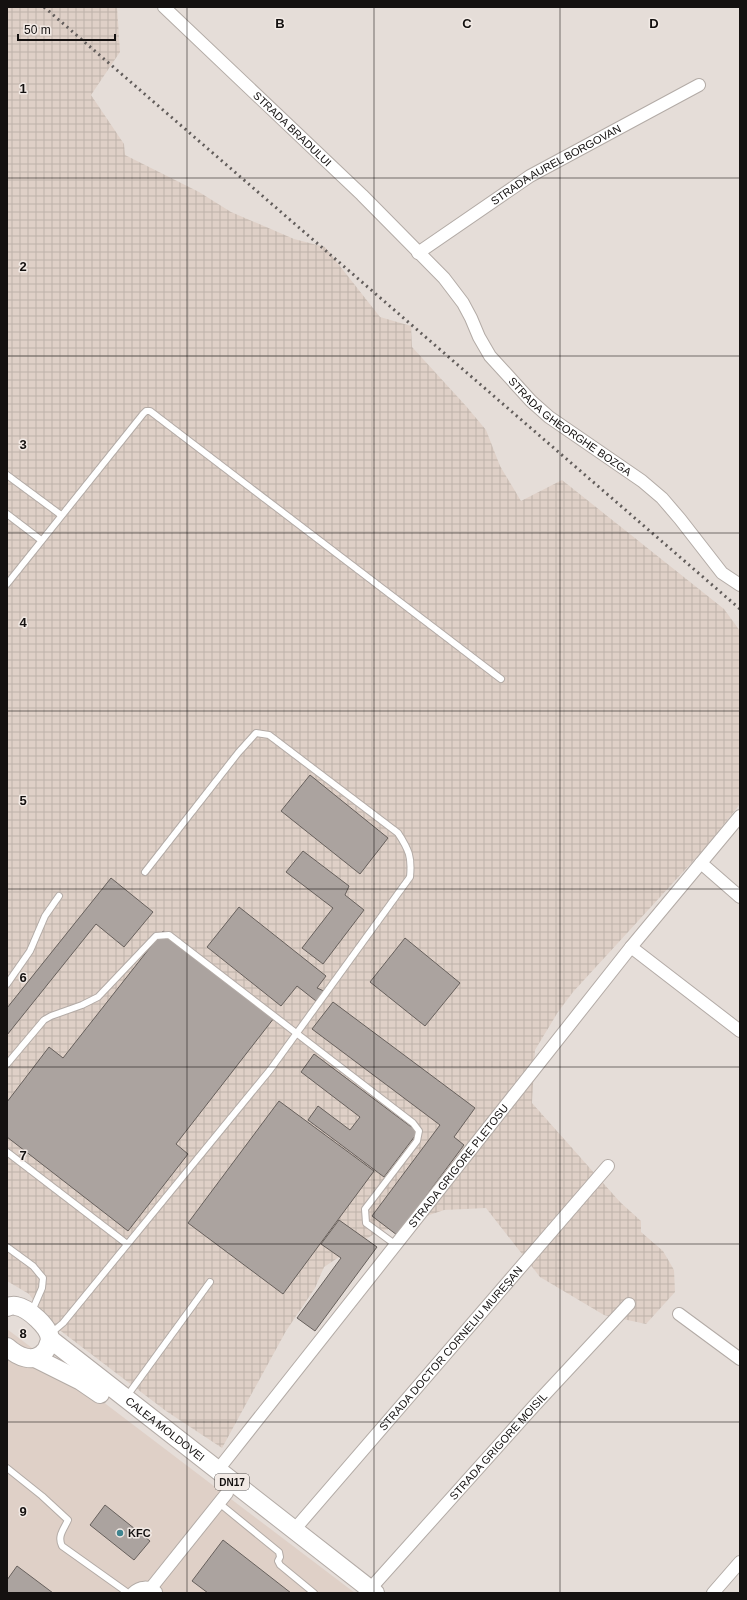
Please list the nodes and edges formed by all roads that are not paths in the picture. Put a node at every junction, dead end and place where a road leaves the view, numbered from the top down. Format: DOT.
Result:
graph roads {
  1 [pos="164,7"];
  2 [pos="699,85"];
  3 [pos="418,253"];
  4 [pos="7,475"];
  5 [pos="7,514"];
  6 [pos="62,515"];
  7 [pos="42,540"];
  8 [pos="7,584"];
  9 [pos="740,585"];
  10 [pos="501,679"];
  11 [pos="740,816"];
  12 [pos="701,863"];
  13 [pos="145,872"];
  14 [pos="59,896"];
  15 [pos="740,897"];
  16 [pos="631,946"];
  17 [pos="7,984"];
  18 [pos="740,1031"];
  19 [pos="297,1033"];
  20 [pos="7,1064"];
  21 [pos="7,1152"];
  22 [pos="608,1166"];
  23 [pos="127,1244"];
  24 [pos="396,1245"];
  25 [pos="7,1247"];
  26 [pos="210,1282"];
  27 [pos="629,1304"];
  28 [pos="8,1306"];
  29 [pos="31,1313"];
  30 [pos="679,1314"];
  31 [pos="49,1337"];
  32 [pos="7,1347"];
  33 [pos="35,1358"];
  34 [pos="740,1359"];
  35 [pos="125,1399"];
  36 [pos="7,1468"];
  37 [pos="217,1471"];
  38 [pos="223,1498"];
  39 [pos="294,1530"];
  40 [pos="740,1562"];
  41 [pos="154,1591"];
  42 [pos="367,1592"];
  43 [pos="128,1593"];
  44 [pos="133,1593"];
  45 [pos="314,1593"];
  46 [pos="713,1593"];
  1 -- 3 [label="street, STRADA BRADULUI"];
  2 -- 3 [label="street, STRADA AUREL BORGOVAN"];
  3 -- 9 [label="street, STRADA GHEORGHE BOZGA"];
  4 -- 6 [label="lane"];
  5 -- 7 [label="lane"];
  6 -- 7 [label="lane"];
  6 -- 10 [label="lane"];
  7 -- 8 [label="lane"];
  11 -- 12 [label="street, STRADA GRIGORE PLETOSU"];
  12 -- 15 [label="street"];
  12 -- 16 [label="street, STRADA GRIGORE PLETOSU"];
  13 -- 19 [label="lane"];
  14 -- 17 [label="lane"];
  16 -- 18 [label="street"];
  16 -- 24 [label="street, STRADA GRIGORE PLETOSU"];
  19 -- 20 [label="lane"];
  19 -- 23 [label="lane"];
  19 -- 24 [label="lane"];
  21 -- 23 [label="lane"];
  22 -- 39 [label="street, STRADA DOCTOR CORNELIU MUREȘAN"];
  23 -- 31 [label="lane"];
  24 -- 37 [label="street, STRADA GRIGORE PLETOSU"];
  25 -- 29 [label="lane"];
  26 -- 35 [label="lane"];
  27 -- 42 [label="street, STRADA GRIGORE MOISIL"];
  28 -- 29 [label="main road"];
  29 -- 31 [label="main road, CALEA MOLDOVEI"];
  30 -- 34 [label="street"];
  31 -- 33 [label="main road"];
  31 -- 35 [label="main road, CALEA MOLDOVEI / DN17"];
  32 -- 33 [label="main road, CALEA MOLDOVEI"];
  33 -- 38 [label="main road, CALEA MOLDOVEI / DN17"];
  35 -- 37 [label="main road, CALEA MOLDOVEI / DN17"];
  36 -- 43 [label="lane"];
  37 -- 39 [label="main road, CALEA MOLDOVEI / DN17"];
  38 -- 41 [label="street"];
  38 -- 42 [label="main road, CALEA MOLDOVEI / DN17"];
  38 -- 45 [label="lane"];
  39 -- 42 [label="main road, CALEA MOLDOVEI / DN17"];
  40 -- 46 [label="street"];
  41 -- 44 [label="street"];
}
